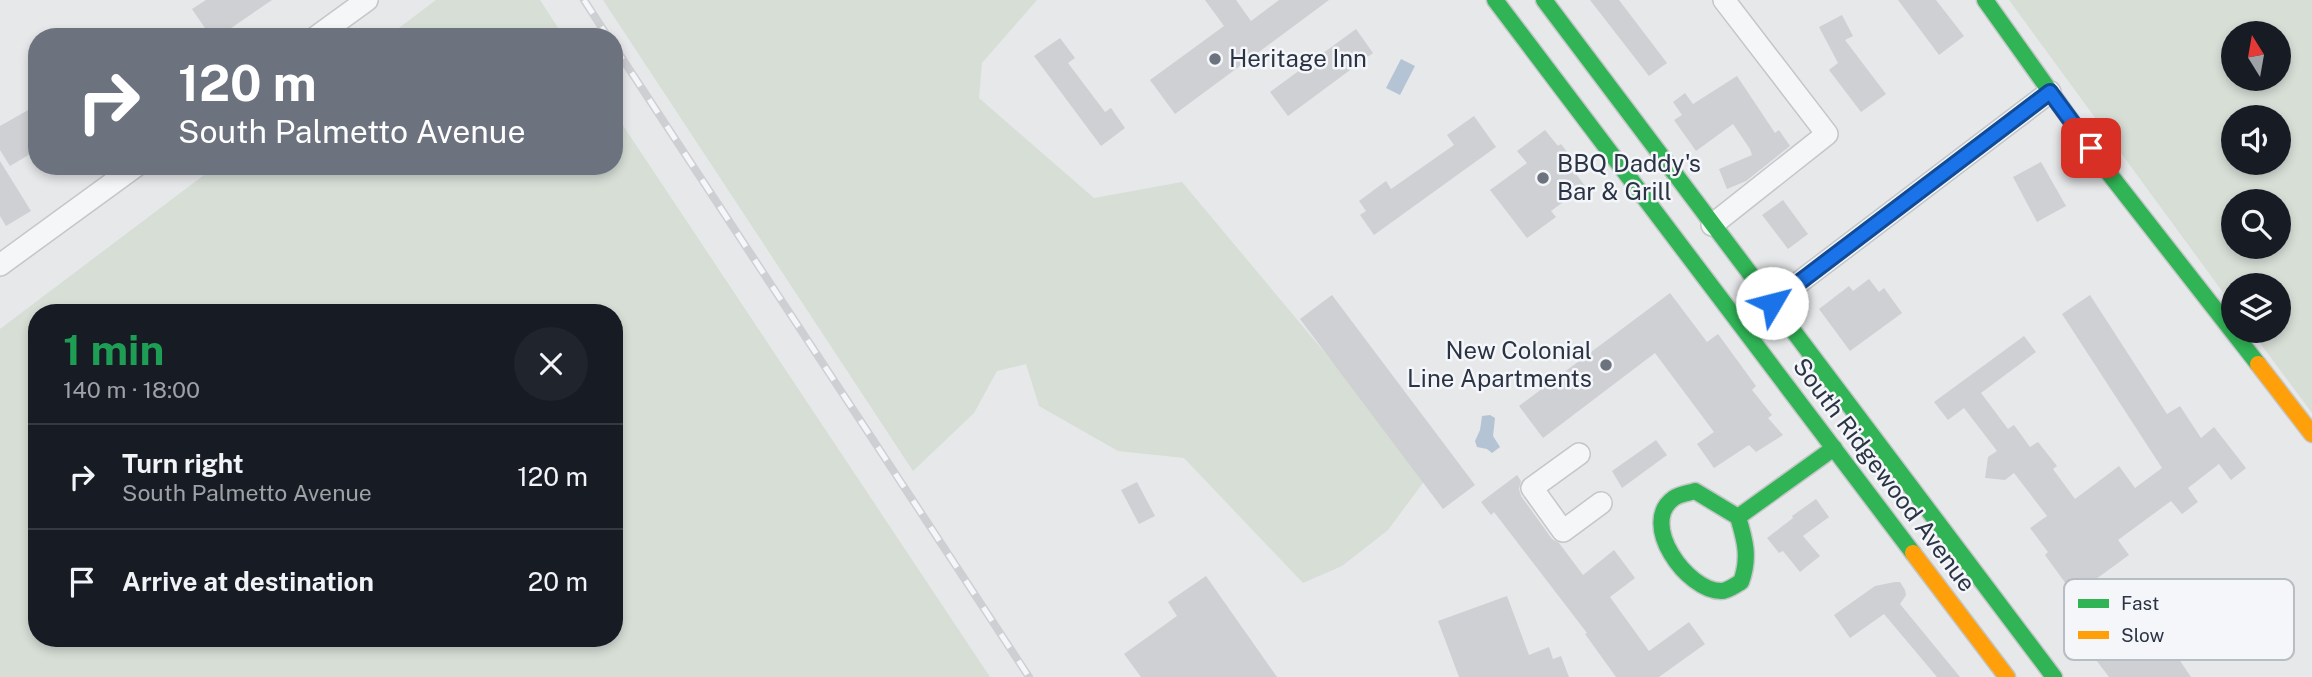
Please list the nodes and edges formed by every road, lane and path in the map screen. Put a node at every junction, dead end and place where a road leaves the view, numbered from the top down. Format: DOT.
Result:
graph roads {
  1 [pos="367,0"];
  2 [pos="1495,0"];
  3 [pos="1544,0"];
  4 [pos="1724,0"];
  5 [pos="1985,0"];
  6 [pos="328,28"];
  7 [pos="2050,92"];
  8 [pos="124,175"];
  9 [pos="1712,225"];
  10 [pos="0,265"];
  11 [pos="1772,303"];
  12 [pos="2312,434"];
  13 [pos="1834,448"];
  14 [pos="1579,454"];
  15 [pos="1601,503"];
  16 [pos="1738,517"];
  17 [pos="2007,677"];
  18 [pos="2054,677"];
  1 -- 6 [label="street"];
  2 -- 13 [label="main road, South Ridgewood Avenue"];
  3 -- 9 [label="main road, South Ridgewood Avenue"];
  4 -- 9 [label="street"];
  5 -- 7 [label="main road"];
  7 -- 11 [label="street"];
  7 -- 12 [label="main road"];
  8 -- 10 [label="street"];
  9 -- 11 [label="main road, South Ridgewood Avenue"];
  11 -- 18 [label="main road, South Ridgewood Avenue"];
  13 -- 16 [label="main road"];
  13 -- 17 [label="main road, South Ridgewood Avenue"];
  14 -- 15 [label="street"];
  16 -- 16 [label="main road"];
}
